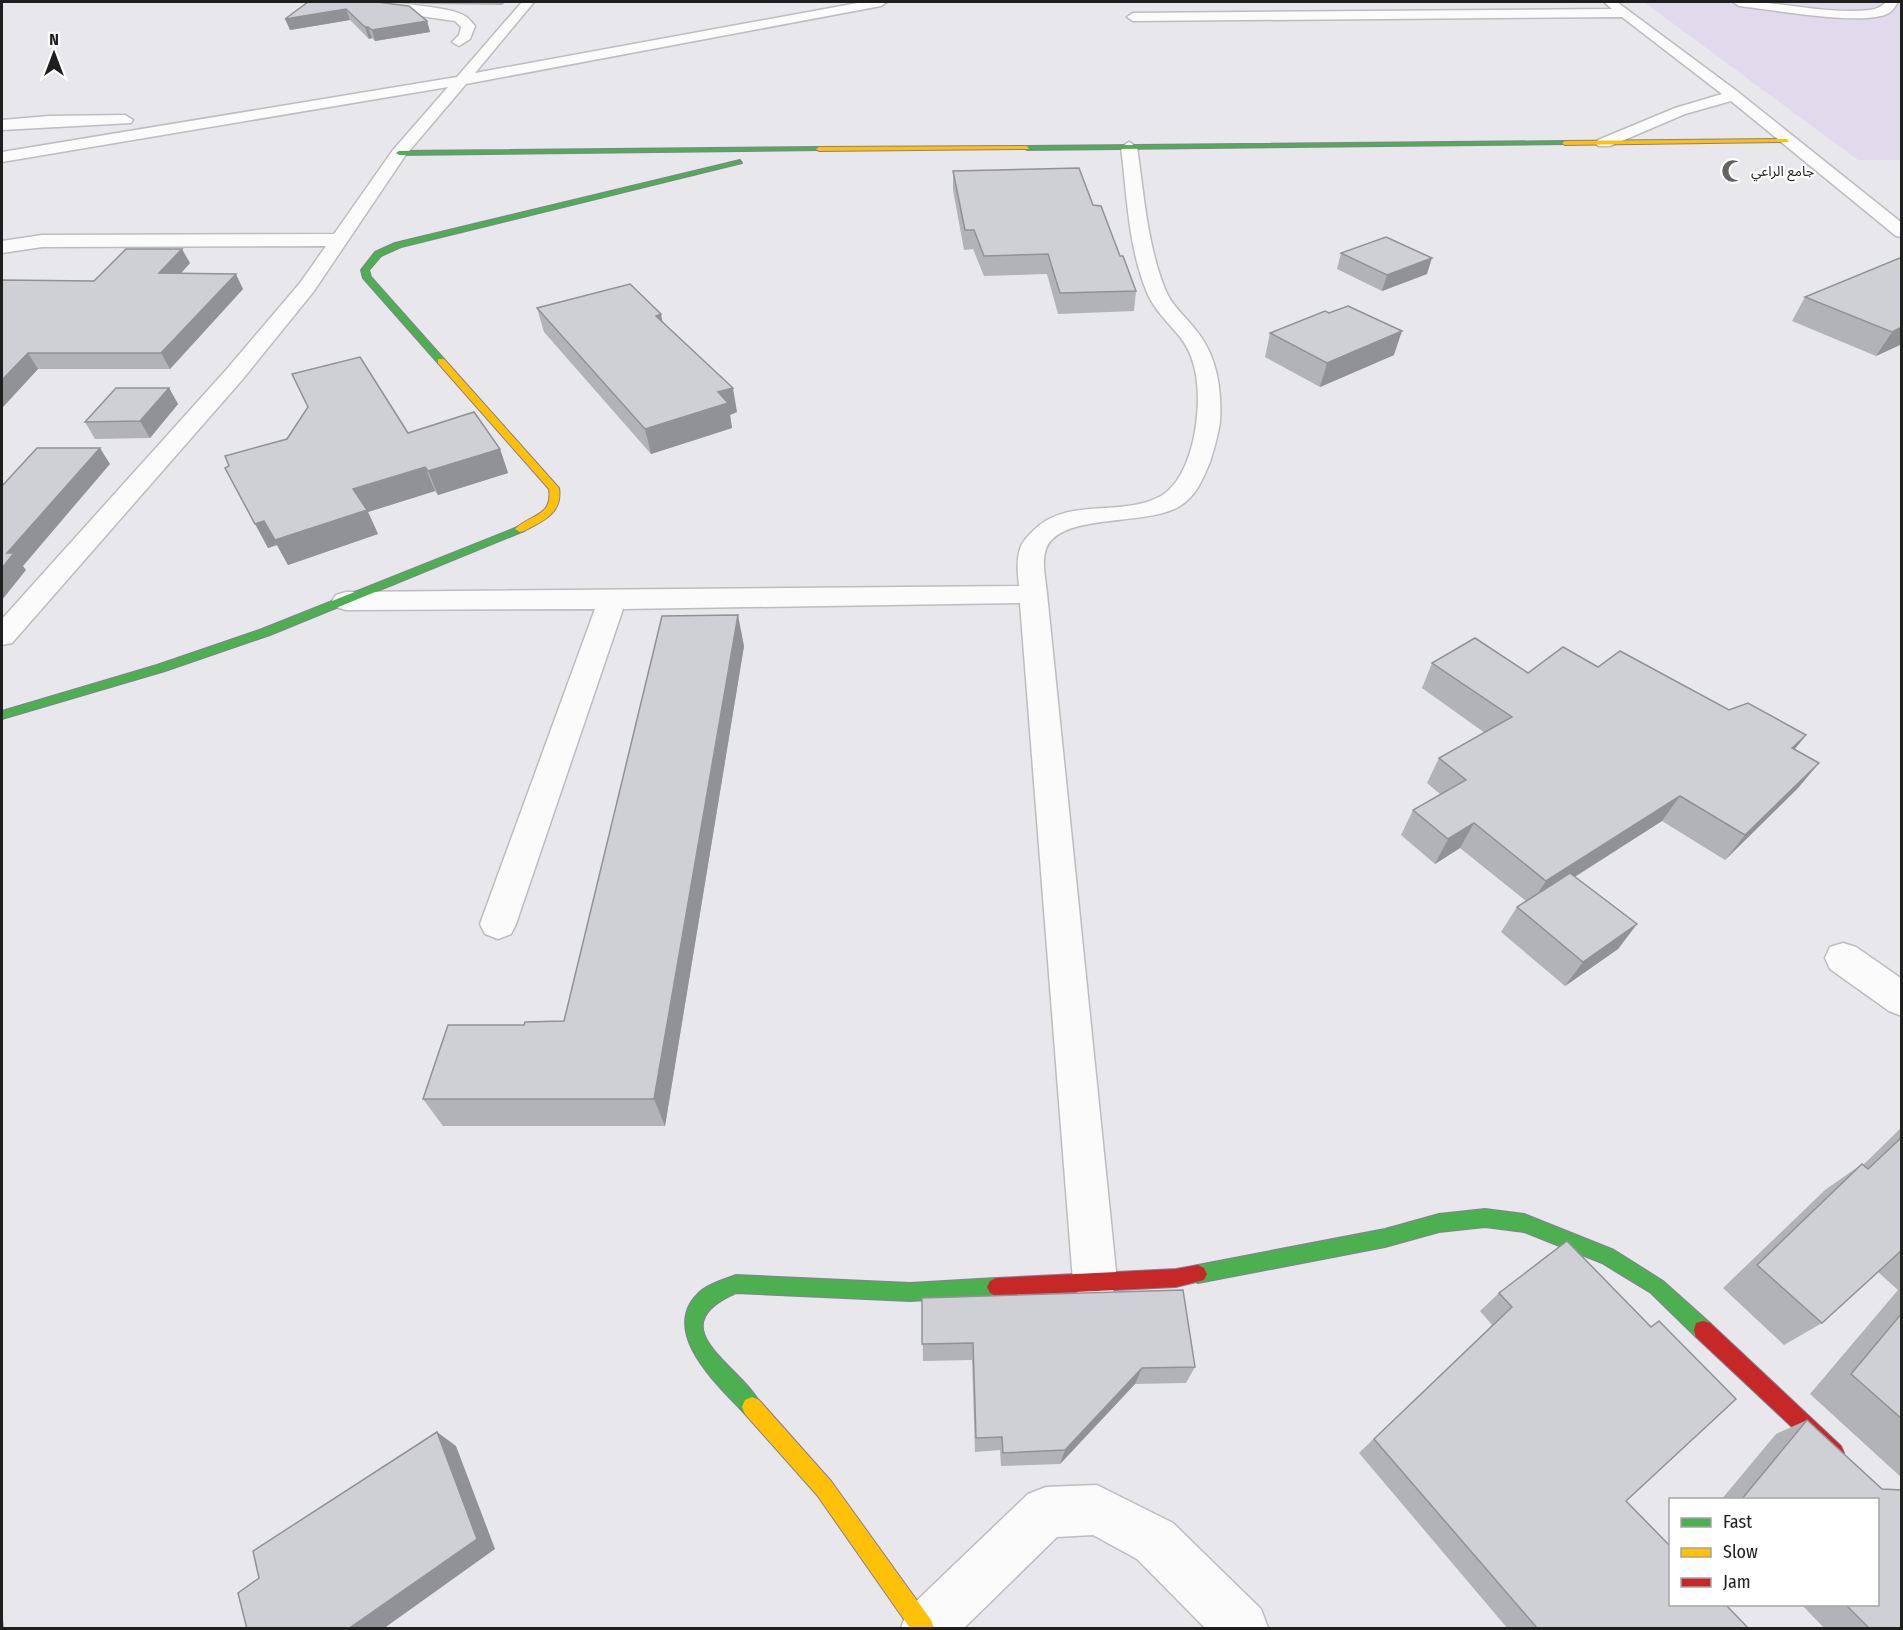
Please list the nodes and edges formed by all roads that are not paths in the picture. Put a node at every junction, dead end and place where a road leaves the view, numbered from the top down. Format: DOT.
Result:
graph roads {
  1 [pos="350,2"];
  2 [pos="528,2"];
  3 [pos="881,2"];
  4 [pos="1610,2"];
  5 [pos="1739,2"];
  6 [pos="1893,2"];
  7 [pos="1624,12"];
  8 [pos="1133,17"];
  9 [pos="459,42"];
  10 [pos="462,80"];
  11 [pos="1732,95"];
  12 [pos="146,121"];
  13 [pos="2,125"];
  14 [pos="1787,141"];
  15 [pos="1604,143"];
  16 [pos="1129,147"];
  17 [pos="785,149"];
  18 [pos="399,153"];
  19 [pos="2,157"];
  20 [pos="1902,232"];
  21 [pos="338,240"];
  22 [pos="2,247"];
  23 [pos="1033,594"];
  24 [pos="612,600"];
  25 [pos="346,602"];
  26 [pos="2,636"];
  27 [pos="2,715"];
  28 [pos="498,924"];
  29 [pos="1843,958"];
  30 [pos="1902,1000"];
  31 [pos="1095,1281"];
  32 [pos="1840,1459"];
  33 [pos="925,1629"];
  34 [pos="1242,1629"];
  1 -- 9 [label="street"];
  2 -- 10 [label="street"];
  3 -- 10 [label="street"];
  4 -- 7 [label="street"];
  5 -- 6 [label="street"];
  7 -- 8 [label="street"];
  7 -- 11 [label="street"];
  10 -- 18 [label="street"];
  10 -- 19 [label="street"];
  11 -- 14 [label="street"];
  11 -- 15 [label="street"];
  12 -- 13 [label="street"];
  14 -- 15 [label="street"];
  14 -- 20 [label="street"];
  15 -- 16 [label="street"];
  16 -- 17 [label="street"];
  16 -- 23 [label="street"];
  17 -- 18 [label="street"];
  17 -- 25 [label="street"];
  18 -- 21 [label="street"];
  21 -- 22 [label="street"];
  21 -- 26 [label="street"];
  23 -- 24 [label="street"];
  23 -- 31 [label="street"];
  24 -- 25 [label="street"];
  24 -- 28 [label="street"];
  25 -- 27 [label="street"];
  29 -- 30 [label="street"];
  31 -- 32 [label="street"];
  31 -- 33 [label="street"];
  33 -- 34 [label="street"];
}
